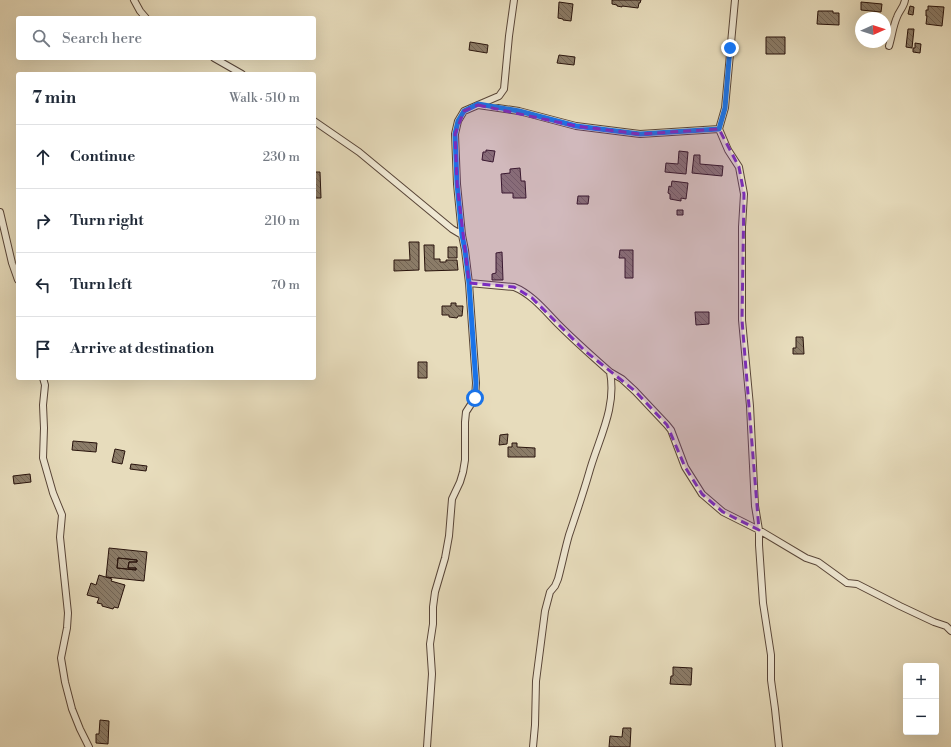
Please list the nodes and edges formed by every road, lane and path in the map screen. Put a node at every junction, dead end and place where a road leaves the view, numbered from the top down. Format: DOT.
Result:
graph roads {
  1 [pos="134,0"];
  2 [pos="514,0"];
  3 [pos="734,0"];
  4 [pos="905,0"];
  5 [pos="144,16"];
  6 [pos="891,38"];
  7 [pos="218,60"];
  8 [pos="238,72"];
  9 [pos="478,104"];
  10 [pos="316,122"];
  11 [pos="719,129"];
  12 [pos="0,212"];
  13 [pos="462,235"];
  14 [pos="16,274"];
  15 [pos="469,283"];
  16 [pos="610,372"];
  17 [pos="44,380"];
  18 [pos="759,530"];
  19 [pos="951,631"];
  20 [pos="89,747"];
  21 [pos="427,747"];
  22 [pos="533,747"];
  23 [pos="778,747"];
  1 -- 5 [label="street"];
  2 -- 9 [label="street"];
  3 -- 11 [label="street"];
  4 -- 6 [label="street"];
  7 -- 8 [label="street"];
  9 -- 11 [label="street"];
  9 -- 13 [label="street"];
  10 -- 13 [label="street"];
  11 -- 18 [label="street"];
  12 -- 14 [label="street"];
  13 -- 15 [label="street"];
  15 -- 16 [label="street"];
  15 -- 21 [label="street"];
  16 -- 18 [label="street"];
  16 -- 22 [label="street"];
  17 -- 20 [label="street"];
  18 -- 19 [label="street"];
  18 -- 23 [label="street"];
}
